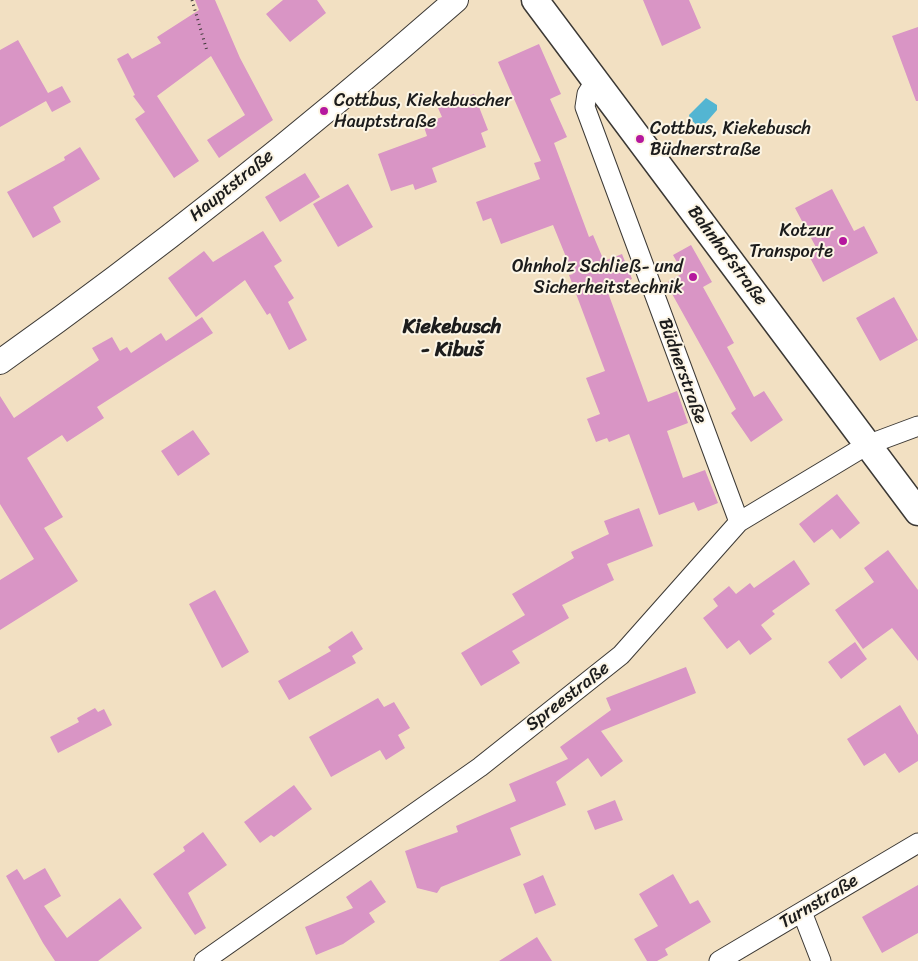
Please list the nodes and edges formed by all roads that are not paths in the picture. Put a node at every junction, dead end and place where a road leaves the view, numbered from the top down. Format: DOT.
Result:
graph roads {
  1 [pos="456,0"];
  2 [pos="535,0"];
  3 [pos="596,80"];
  4 [pos="0,362"];
  5 [pos="918,426"];
  6 [pos="867,445"];
  7 [pos="918,512"];
  8 [pos="739,522"];
  9 [pos="918,843"];
  10 [pos="802,912"];
  11 [pos="204,961"];
  12 [pos="719,961"];
  13 [pos="821,961"];
  1 -- 4 [label="street, Hauptstraße"];
  2 -- 3 [label="main road, Bahnhofstraße"];
  3 -- 6 [label="main road, Bahnhofstraße"];
  3 -- 8 [label="street, Büdnerstraße"];
  5 -- 6 [label="street, Spreestraße"];
  6 -- 7 [label="main road, Bahnhofstraße"];
  6 -- 8 [label="street, Spreestraße"];
  8 -- 11 [label="street, Spreestraße"];
  9 -- 10 [label="street, Turnstraße"];
  10 -- 12 [label="street, Turnstraße"];
  10 -- 13 [label="street"];
}
